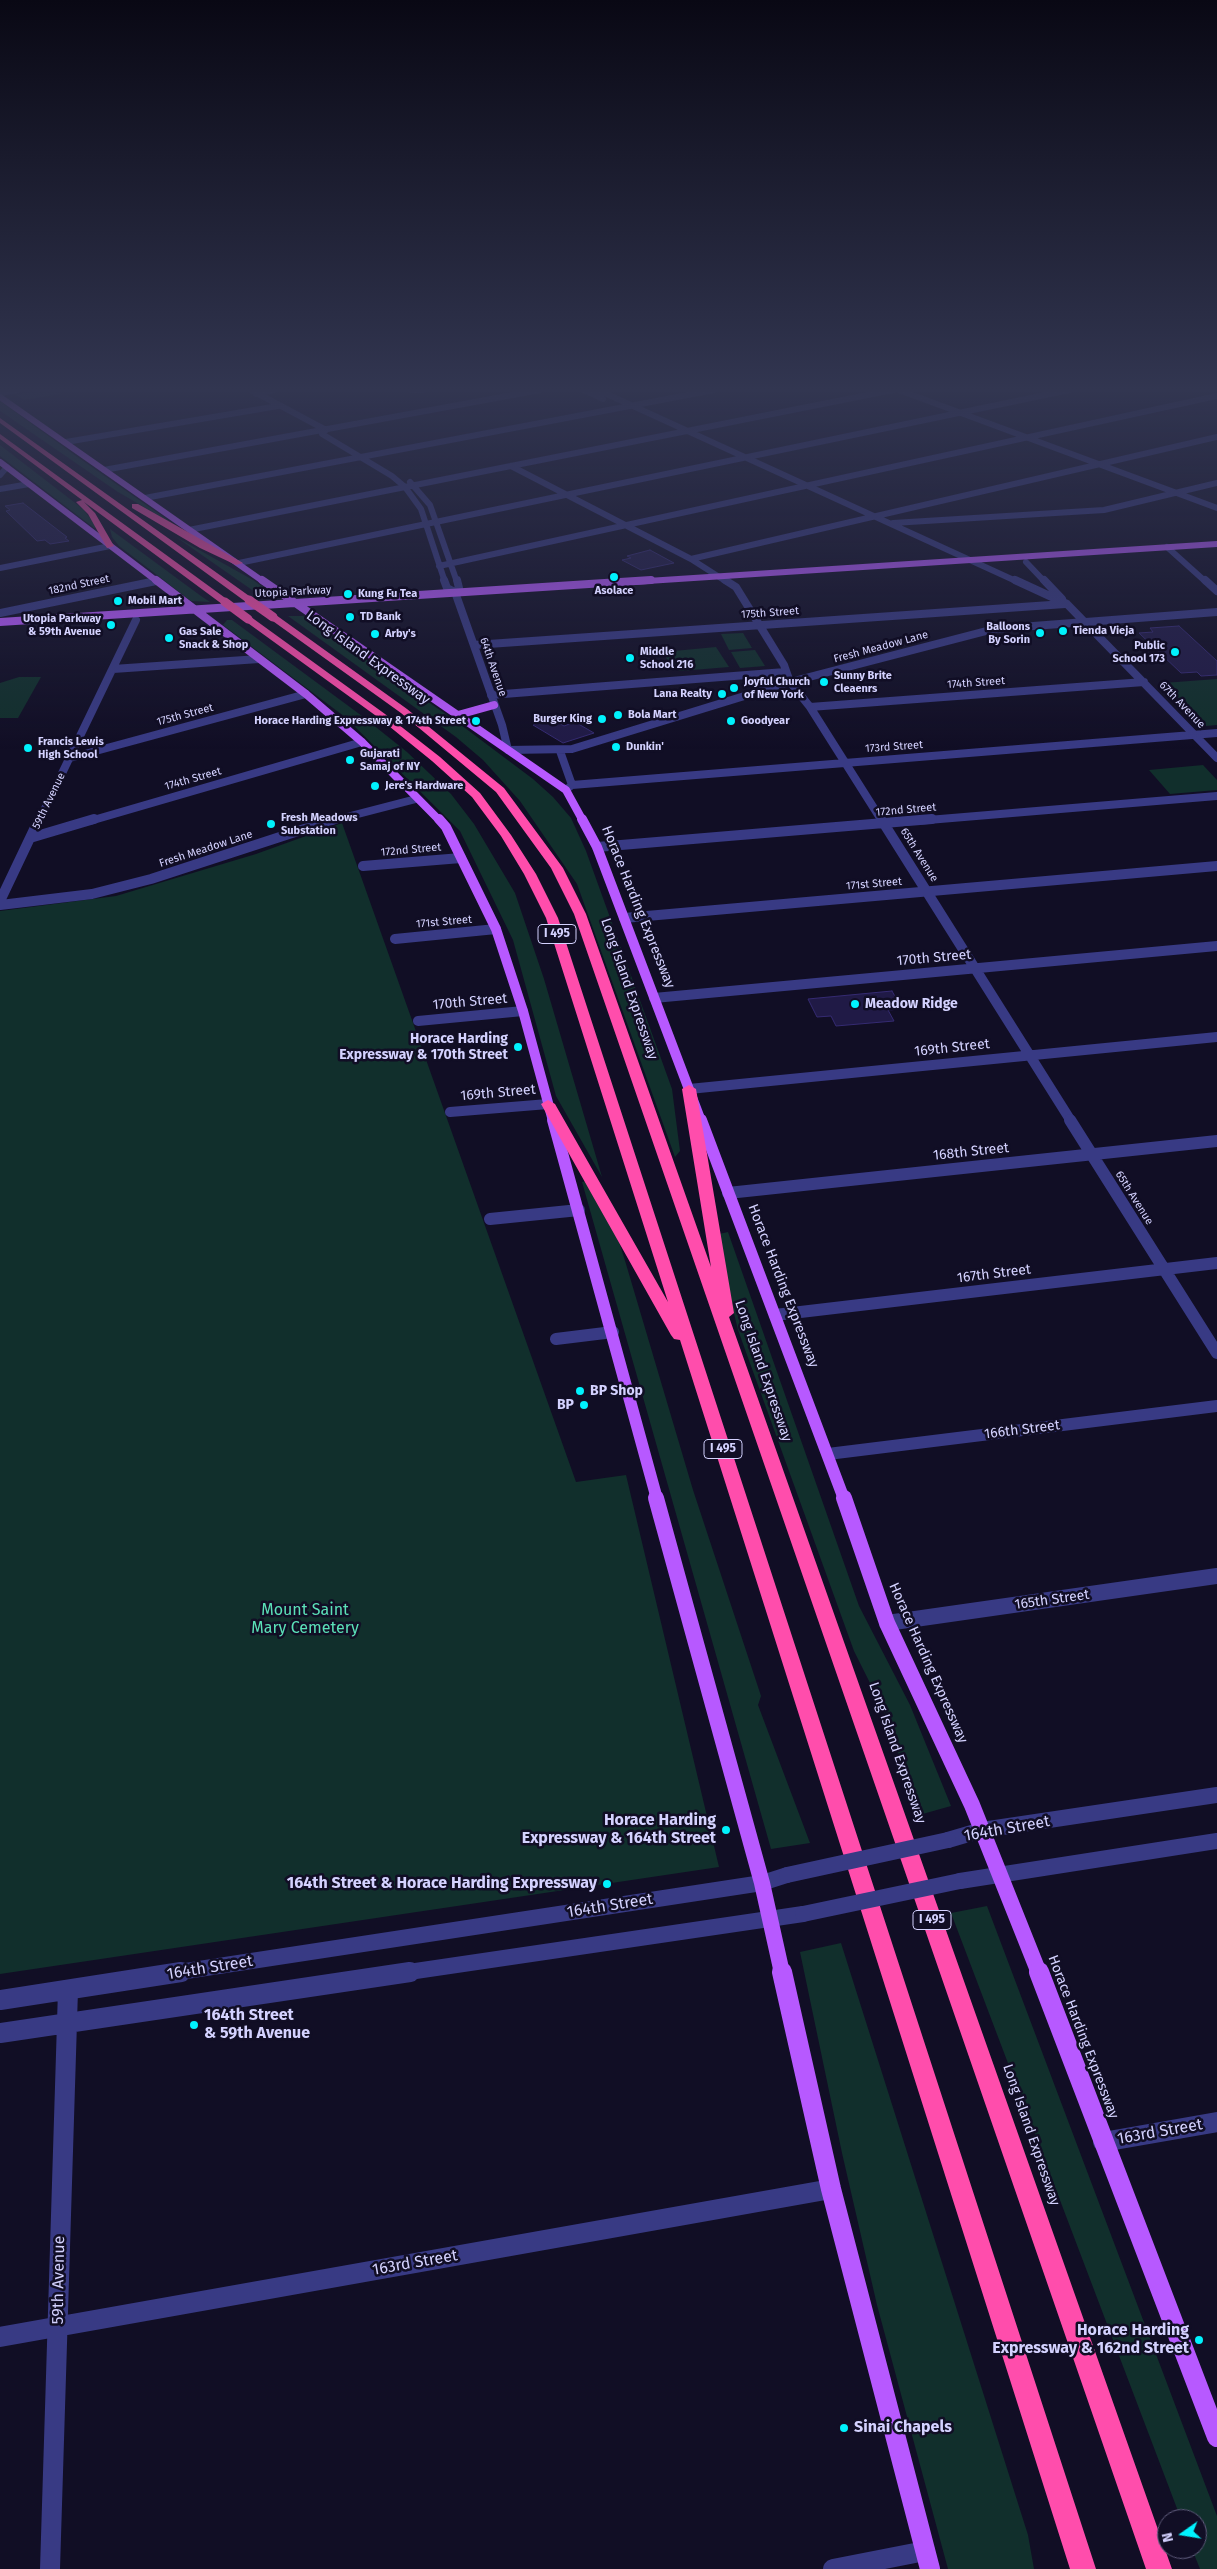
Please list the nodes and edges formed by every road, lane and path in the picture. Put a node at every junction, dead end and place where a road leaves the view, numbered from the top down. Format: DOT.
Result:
graph roads {
  1 [pos="63,510"];
  2 [pos="88,510"];
  3 [pos="100,510"];
  4 [pos="124,510"];
  5 [pos="140,510"];
  6 [pos="161,510"];
  7 [pos="290,510"];
  8 [pos="421,510"];
  9 [pos="432,510"];
  10 [pos="495,510"];
  11 [pos="596,510"];
  12 [pos="700,510"];
  13 [pos="859,510"];
  14 [pos="906,510"];
  15 [pos="1104,510"];
  16 [pos="875,517"];
  17 [pos="436,522"];
  18 [pos="427,524"];
  19 [pos="890,524"];
  20 [pos="627,526"];
  21 [pos="835,527"];
  22 [pos="189,530"];
  23 [pos="1217,544"];
  24 [pos="110,546"];
  25 [pos="1170,549"];
  26 [pos="1217,549"];
  27 [pos="691,559"];
  28 [pos="970,560"];
  29 [pos="1026,562"];
  30 [pos="238,563"];
  31 [pos="451,564"];
  32 [pos="981,564"];
  33 [pos="440,566"];
  34 [pos="0,568"];
  35 [pos="722,578"];
  36 [pos="156,580"];
  37 [pos="1217,591"];
  38 [pos="456,595"];
  39 [pos="296,603"];
  40 [pos="1067,604"];
  41 [pos="304,608"];
  42 [pos="194,609"];
  43 [pos="3,612"];
  44 [pos="1217,612"];
  45 [pos="202,615"];
  46 [pos="136,620"];
  47 [pos="23,621"];
  48 [pos="0,622"];
  49 [pos="1086,622"];
  50 [pos="759,625"];
  51 [pos="0,628"];
  52 [pos="474,645"];
  53 [pos="259,659"];
  54 [pos="114,669"];
  55 [pos="785,672"];
  56 [pos="790,682"];
  57 [pos="1144,682"];
  58 [pos="306,694"];
  59 [pos="491,695"];
  60 [pos="494,705"];
  61 [pos="810,707"];
  62 [pos="458,715"];
  63 [pos="1217,733"];
  64 [pos="1194,735"];
  65 [pos="362,742"];
  66 [pos="508,750"];
  67 [pos="560,751"];
  68 [pos="70,758"];
  69 [pos="1217,758"];
  70 [pos="845,762"];
  71 [pos="569,787"];
  72 [pos="1217,796"];
  73 [pos="416,799"];
  74 [pos="884,823"];
  75 [pos="30,838"];
  76 [pos="597,847"];
  77 [pos="462,858"];
  78 [pos="363,866"];
  79 [pos="1217,866"];
  80 [pos="927,892"];
  81 [pos="0,901"];
  82 [pos="0,905"];
  83 [pos="624,918"];
  84 [pos="496,930"];
  85 [pos="395,939"];
  86 [pos="1217,946"];
  87 [pos="975,968"];
  88 [pos="654,998"];
  89 [pos="523,1011"];
  90 [pos="418,1021"];
  91 [pos="1217,1037"];
  92 [pos="1030,1055"];
  93 [pos="689,1089"];
  94 [pos="548,1104"];
  95 [pos="450,1112"];
  96 [pos="1217,1141"];
  97 [pos="1092,1155"];
  98 [pos="728,1193"];
  99 [pos="579,1210"];
  100 [pos="490,1219"];
  101 [pos="1217,1263"];
  102 [pos="1164,1269"];
  103 [pos="774,1315"];
  104 [pos="613,1332"];
  105 [pos="556,1339"];
  106 [pos="1217,1353"];
  107 [pos="732,1354"];
  108 [pos="695,1362"];
  109 [pos="1217,1406"];
  110 [pos="828,1454"];
  111 [pos="1217,1576"];
  112 [pos="888,1623"];
  113 [pos="1217,1795"];
  114 [pos="982,1830"];
  115 [pos="1217,1841"];
  116 [pos="1001,1873"];
  117 [pos="762,1883"];
  118 [pos="770,1918"];
  119 [pos="68,1990"];
  120 [pos="0,2000"];
  121 [pos="66,2022"];
  122 [pos="0,2033"];
  123 [pos="1217,2122"];
  124 [pos="1103,2142"];
  125 [pos="831,2189"];
  126 [pos="58,2326"];
  127 [pos="0,2337"];
  128 [pos="1217,2437"];
  129 [pos="1067,2519"];
  130 [pos="927,2560"];
  131 [pos="50,2569"];
  132 [pos="833,2569"];
  133 [pos="1074,2569"];
  134 [pos="1083,2569"];
  135 [pos="1161,2569"];
  1 -- 24 [label="main road"];
  2 -- 24 [label="highway"];
  3 -- 108 [label="highway, I 495, bridge"];
  4 -- 107 [label="highway, Long Island Expressway / I 495, bridge"];
  5 -- 30 [label="highway"];
  6 -- 22 [label="main road, Horace Harding Expressway"];
  7 -- 22 [label="street"];
  8 -- 18 [label="street, 64th Avenue"];
  9 -- 17 [label="street, 64th Avenue"];
  10 -- 17 [label="street"];
  11 -- 20 [label="street, 65th Avenue"];
  12 -- 20 [label="street"];
  13 -- 16 [label="street, 67th Avenue"];
  14 -- 16 [label="street"];
  15 -- 19 [label="street"];
  16 -- 19 [label="street, 67th Avenue"];
  16 -- 21 [label="street"];
  17 -- 18 [label="street"];
  17 -- 31 [label="street, 64th Avenue"];
  18 -- 30 [label="street"];
  18 -- 33 [label="street, 64th Avenue"];
  19 -- 21 [label="street"];
  19 -- 28 [label="street, 67th Avenue"];
  20 -- 27 [label="street, 65th Avenue"];
  20 -- 31 [label="street"];
  21 -- 27 [label="street"];
  22 -- 30 [label="main road, Horace Harding Expressway"];
  23 -- 25 [label="main road, Utopia Parkway"];
  24 -- 34 [label="street"];
  24 -- 36 [label="main road"];
  25 -- 26 [label="main road, Utopia Parkway"];
  25 -- 28 [label="main road, Utopia Parkway"];
  25 -- 29 [label="main road, Utopia Parkway"];
  25 -- 37 [label="street"];
  27 -- 35 [label="street, 65th Avenue"];
  28 -- 32 [label="street, 67th Avenue"];
  28 -- 35 [label="main road, Utopia Parkway"];
  29 -- 32 [label="main road, Utopia Parkway"];
  29 -- 40 [label="street, 67th Avenue"];
  30 -- 39 [label="main road, Horace Harding Expressway"];
  31 -- 33 [label="street"];
  31 -- 38 [label="street, 64th Avenue"];
  32 -- 35 [label="main road, Utopia Parkway"];
  32 -- 40 [label="street, 67th Avenue"];
  33 -- 38 [label="street, 64th Avenue"];
  35 -- 38 [label="main road, Utopia Parkway"];
  35 -- 50 [label="street, 65th Avenue"];
  36 -- 42 [label="main road"];
  36 -- 43 [label="street, 182nd Street"];
  38 -- 39 [label="main road, Utopia Parkway"];
  38 -- 41 [label="main road, Utopia Parkway"];
  38 -- 52 [label="street, 64th Avenue"];
  39 -- 41 [label="main road, Horace Harding Expressway"];
  39 -- 42 [label="main road, Utopia Parkway"];
  40 -- 49 [label="street, 67th Avenue"];
  40 -- 50 [label="street, 175th Street"];
  41 -- 45 [label="main road, Utopia Parkway"];
  41 -- 62 [label="main road, Horace Harding Expressway"];
  42 -- 45 [label="main road"];
  42 -- 47 [label="main road, Utopia Parkway"];
  43 -- 47 [label="street, 182nd Street"];
  44 -- 49 [label="street, Fresh Meadow Lane"];
  45 -- 46 [label="main road, Utopia Parkway"];
  45 -- 53 [label="main road"];
  46 -- 51 [label="main road, Utopia Parkway"];
  46 -- 54 [label="street, 59th Avenue"];
  47 -- 48 [label="main road, Utopia Parkway"];
  49 -- 56 [label="street, Fresh Meadow Lane"];
  49 -- 57 [label="street, 67th Avenue"];
  50 -- 52 [label="street, 175th Street"];
  50 -- 55 [label="street, 65th Avenue"];
  52 -- 59 [label="street, 64th Avenue"];
  53 -- 54 [label="street"];
  53 -- 58 [label="main road"];
  54 -- 68 [label="street, 59th Avenue"];
  55 -- 56 [label="street, 65th Avenue"];
  55 -- 59 [label="street"];
  56 -- 61 [label="street, 65th Avenue"];
  56 -- 67 [label="street, Fresh Meadow Lane"];
  57 -- 61 [label="street, 174th Street"];
  57 -- 64 [label="street, 67th Avenue"];
  58 -- 65 [label="main road"];
  58 -- 68 [label="street, 175th Street"];
  59 -- 60 [label="street, 64th Avenue"];
  60 -- 62 [label="main road"];
  60 -- 66 [label="street, 64th Avenue"];
  61 -- 70 [label="street, 65th Avenue"];
  62 -- 66 [label="main road, Horace Harding Expressway"];
  63 -- 64 [label="street, 173rd Street"];
  64 -- 69 [label="street, 67th Avenue"];
  64 -- 70 [label="street, 173rd Street"];
  65 -- 73 [label="main road"];
  65 -- 75 [label="street, 174th Street"];
  66 -- 67 [label="street, Fresh Meadow Lane"];
  66 -- 71 [label="main road, Horace Harding Expressway"];
  67 -- 71 [label="street"];
  68 -- 75 [label="street, 59th Avenue"];
  70 -- 71 [label="street, 173rd Street"];
  70 -- 74 [label="street, 65th Avenue"];
  71 -- 76 [label="main road, Horace Harding Expressway"];
  72 -- 74 [label="street, 172nd Street"];
  73 -- 77 [label="main road"];
  73 -- 82 [label="street, Fresh Meadow Lane"];
  74 -- 76 [label="street, 172nd Street"];
  74 -- 80 [label="street, 65th Avenue"];
  75 -- 81 [label="street, 59th Avenue"];
  76 -- 83 [label="main road, Horace Harding Expressway"];
  77 -- 78 [label="street, 172nd Street"];
  77 -- 84 [label="main road"];
  79 -- 80 [label="street, 171st Street"];
  80 -- 83 [label="street, 171st Street"];
  80 -- 87 [label="street, 65th Avenue"];
  83 -- 88 [label="main road, Horace Harding Expressway"];
  84 -- 85 [label="street, 171st Street"];
  84 -- 89 [label="main road"];
  86 -- 87 [label="street, 170th Street"];
  87 -- 88 [label="street, 170th Street"];
  87 -- 92 [label="street, 65th Avenue"];
  88 -- 93 [label="main road, Horace Harding Expressway"];
  89 -- 90 [label="street, 170th Street"];
  89 -- 94 [label="main road"];
  91 -- 92 [label="street, 169th Street"];
  92 -- 93 [label="street, 169th Street"];
  92 -- 97 [label="street, 65th Avenue"];
  93 -- 98 [label="main road, Horace Harding Expressway"];
  93 -- 107 [label="highway"];
  94 -- 95 [label="street, 169th Street"];
  94 -- 99 [label="main road"];
  94 -- 108 [label="highway"];
  96 -- 97 [label="street, 168th Street"];
  97 -- 98 [label="street, 168th Street"];
  97 -- 102 [label="street, 65th Avenue"];
  98 -- 103 [label="main road, Horace Harding Expressway"];
  99 -- 100 [label="street"];
  99 -- 104 [label="main road"];
  101 -- 102 [label="street, 167th Street"];
  102 -- 103 [label="street, 167th Street"];
  102 -- 106 [label="street, 65th Avenue"];
  103 -- 110 [label="main road, Horace Harding Expressway"];
  104 -- 105 [label="street"];
  104 -- 117 [label="main road"];
  107 -- 135 [label="highway, Long Island Expressway / I 495"];
  108 -- 129 [label="highway, I 495"];
  109 -- 110 [label="street, 166th Street"];
  110 -- 112 [label="main road, Horace Harding Expressway"];
  111 -- 112 [label="street, 165th Street"];
  112 -- 114 [label="main road, Horace Harding Expressway"];
  113 -- 114 [label="street, 164th Street"];
  114 -- 116 [label="main road, Horace Harding Expressway"];
  114 -- 117 [label="street, 164th Street, bridge"];
  115 -- 116 [label="street"];
  116 -- 118 [label="street, bridge"];
  116 -- 124 [label="main road, Horace Harding Expressway"];
  117 -- 118 [label="main road"];
  117 -- 119 [label="street, 164th Street"];
  118 -- 121 [label="street"];
  118 -- 125 [label="main road"];
  119 -- 120 [label="street, 164th Street"];
  119 -- 121 [label="street, 59th Avenue"];
  121 -- 122 [label="street"];
  121 -- 126 [label="street, 59th Avenue"];
  123 -- 124 [label="street, 163rd Street"];
  124 -- 128 [label="main road, Horace Harding Expressway"];
  125 -- 126 [label="street, 163rd Street"];
  125 -- 130 [label="main road"];
  126 -- 127 [label="street, 163rd Street"];
  126 -- 131 [label="street, 59th Avenue"];
  129 -- 133 [label="highway"];
  129 -- 134 [label="highway, I 495"];
  130 -- 132 [label="street"];
}
